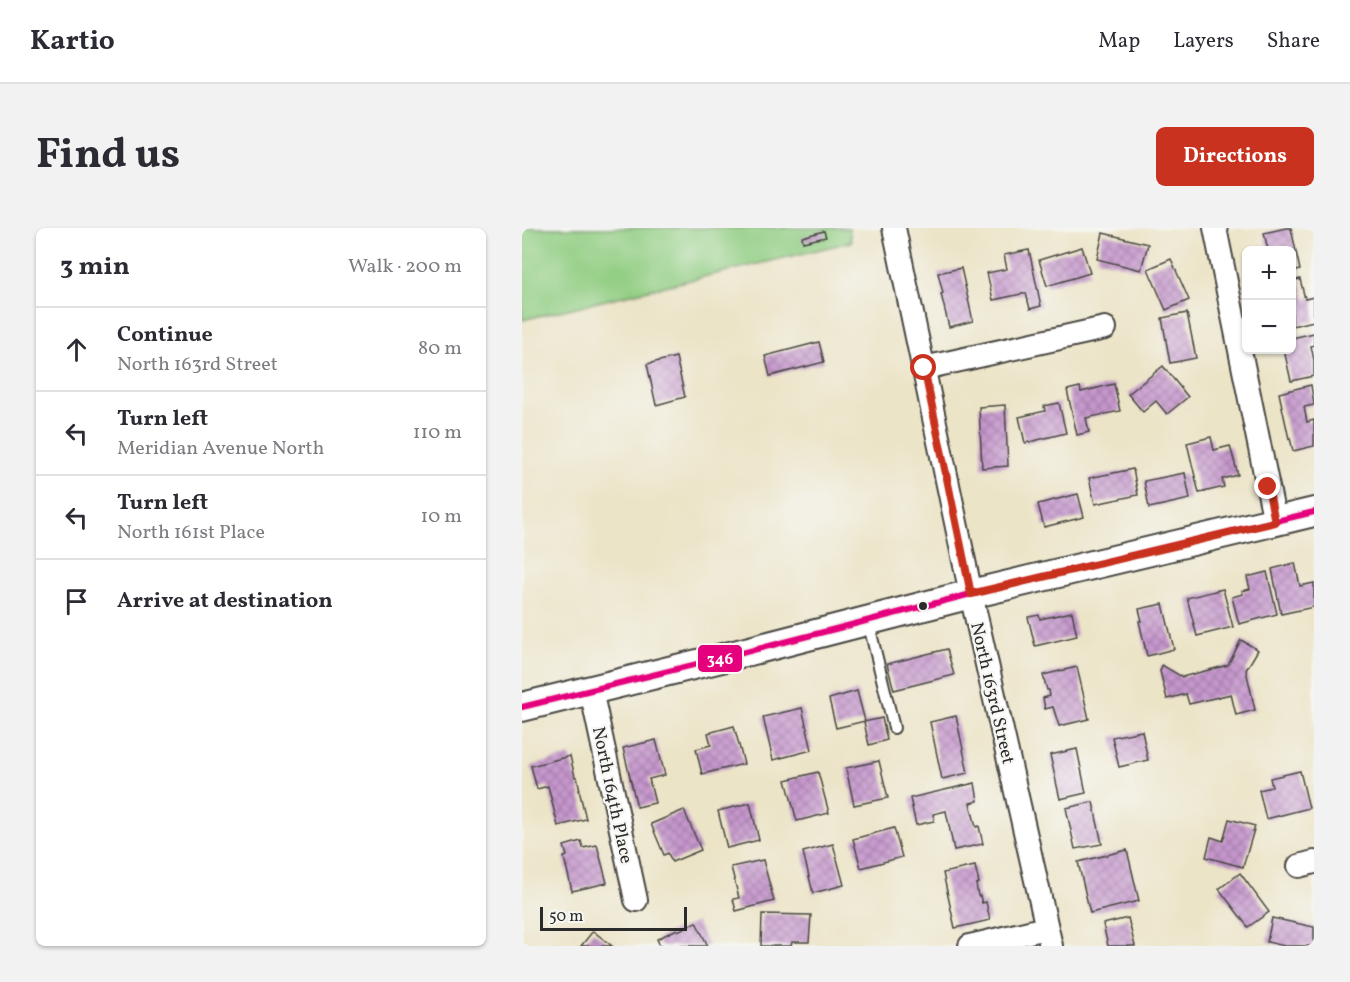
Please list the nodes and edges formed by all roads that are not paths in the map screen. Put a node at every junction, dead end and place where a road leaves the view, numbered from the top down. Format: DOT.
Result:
graph roads {
  1 [pos="894,228"];
  2 [pos="1215,228"];
  3 [pos="1105,328"];
  4 [pos="924,368"];
  5 [pos="1314,512"];
  6 [pos="1275,522"];
  7 [pos="971,594"];
  8 [pos="868,621"];
  9 [pos="591,690"];
  10 [pos="522,707"];
  11 [pos="894,728"];
  12 [pos="636,900"];
  13 [pos="1048,937"];
  14 [pos="969,946"];
  1 -- 4 [label="street, North 163rd Street"];
  2 -- 6 [label="street"];
  3 -- 4 [label="street"];
  4 -- 7 [label="street, North 163rd Street"];
  5 -- 6 [label="street"];
  6 -- 7 [label="street"];
  7 -- 8 [label="street"];
  7 -- 13 [label="street, North 163rd Street"];
  8 -- 9 [label="street"];
  8 -- 11 [label="lane"];
  9 -- 10 [label="street"];
  9 -- 12 [label="street, North 164th Place"];
  13 -- 14 [label="street"];
}
